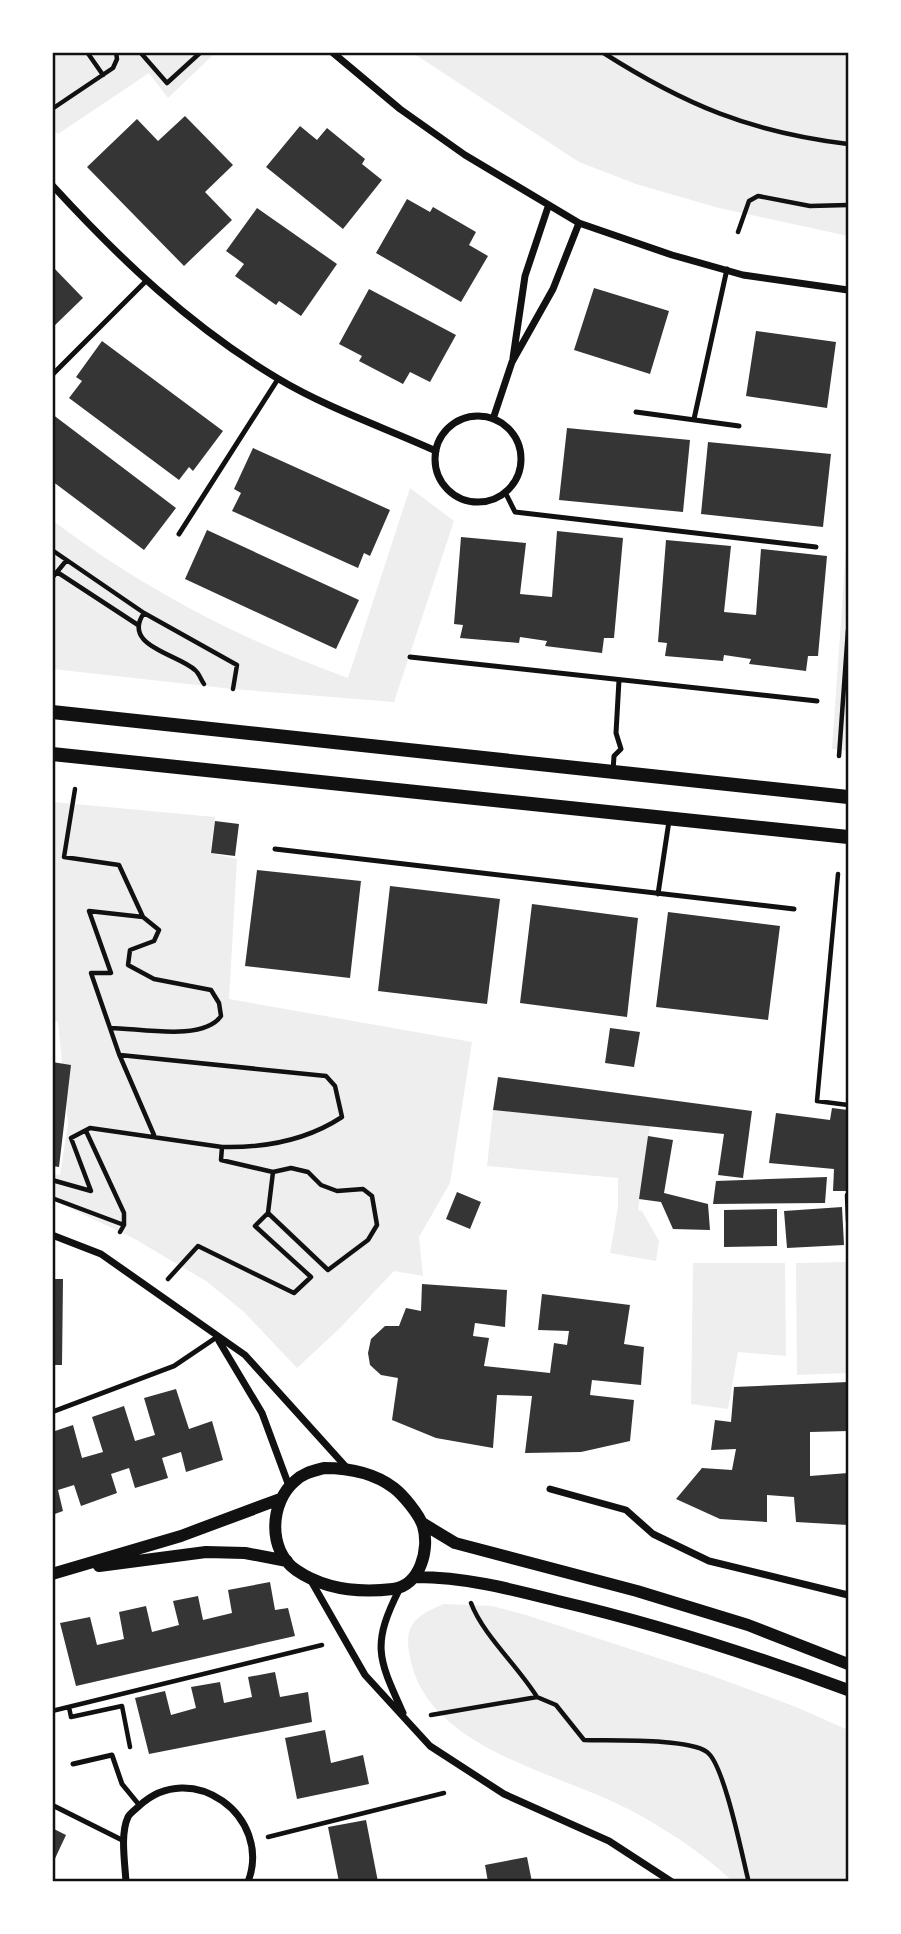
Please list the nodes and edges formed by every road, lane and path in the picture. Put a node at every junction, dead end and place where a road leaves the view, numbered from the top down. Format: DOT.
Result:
graph roads {
  1 [pos="87,52"];
  2 [pos="116,52"];
  3 [pos="140,52"];
  4 [pos="201,52"];
  5 [pos="332,52"];
  6 [pos="602,52"];
  7 [pos="103,75"];
  8 [pos="52,109"];
  9 [pos="849,144"];
  10 [pos="52,185"];
  11 [pos="849,205"];
  12 [pos="548,207"];
  13 [pos="579,223"];
  14 [pos="738,232"];
  15 [pos="727,269"];
  16 [pos="146,281"];
  17 [pos="849,290"];
  18 [pos="512,362"];
  19 [pos="52,375"];
  20 [pos="278,379"];
  21 [pos="636,412"];
  22 [pos="493,419"];
  23 [pos="694,419"];
  24 [pos="739,426"];
  25 [pos="436,451"];
  26 [pos="505,492"];
  27 [pos="179,534"];
  28 [pos="816,547"];
  29 [pos="52,550"];
  30 [pos="66,561"];
  31 [pos="57,572"];
  32 [pos="52,578"];
  33 [pos="144,612"];
  34 [pos="139,625"];
  35 [pos="849,630"];
  36 [pos="410,657"];
  37 [pos="847,661"];
  38 [pos="619,680"];
  39 [pos="204,684"];
  40 [pos="233,689"];
  41 [pos="817,701"];
  42 [pos="52,712"];
  43 [pos="52,754"];
  44 [pos="839,756"];
  45 [pos="613,771"];
  46 [pos="75,789"];
  47 [pos="849,797"];
  48 [pos="670,819"];
  49 [pos="849,837"];
  50 [pos="275,849"];
  51 [pos="838,874"];
  52 [pos="658,894"];
  53 [pos="794,909"];
  54 [pos="143,917"];
  55 [pos="110,1028"];
  56 [pos="119,1054"];
  57 [pos="849,1105"];
  58 [pos="86,1130"];
  59 [pos="154,1136"];
  60 [pos="222,1147"];
  61 [pos="273,1172"];
  62 [pos="52,1180"];
  63 [pos="847,1195"];
  64 [pos="52,1198"];
  65 [pos="268,1213"];
  66 [pos="849,1220"];
  67 [pos="124,1225"];
  68 [pos="120,1232"];
  69 [pos="52,1235"];
  70 [pos="156,1292"];
  71 [pos="217,1337"];
  72 [pos="52,1412"];
  73 [pos="347,1468"];
  74 [pos="289,1486"];
  75 [pos="550,1489"];
  76 [pos="281,1499"];
  77 [pos="422,1522"];
  78 [pos="287,1561"];
  79 [pos="58,1572"];
  80 [pos="308,1575"];
  81 [pos="416,1577"];
  82 [pos="400,1588"];
  83 [pos="849,1594"];
  84 [pos="469,1598"];
  85 [pos="323,1645"];
  86 [pos="849,1664"];
  87 [pos="849,1690"];
  88 [pos="537,1696"];
  89 [pos="52,1711"];
  90 [pos="432,1715"];
  91 [pos="406,1720"];
  92 [pos="73,1764"];
  93 [pos="444,1793"];
  94 [pos="52,1805"];
  95 [pos="139,1806"];
  96 [pos="124,1841"];
  97 [pos="251,1841"];
  98 [pos="126,1881"];
  99 [pos="248,1881"];
  100 [pos="673,1881"];
  101 [pos="746,1881"];
  1 -- 7 [label="path"];
  2 -- 7 [label="path"];
  3 -- 4 [label="path"];
  5 -- 12 [label="street"];
  6 -- 9 [label="path"];
  7 -- 8 [label="path"];
  10 -- 16 [label="street"];
  11 -- 14 [label="path"];
  12 -- 13 [label="street"];
  12 -- 18 [label="street"];
  13 -- 15 [label="street"];
  13 -- 18 [label="street"];
  15 -- 17 [label="street"];
  15 -- 23 [label="lane"];
  16 -- 19 [label="lane"];
  16 -- 20 [label="street"];
  18 -- 22 [label="street"];
  20 -- 25 [label="street"];
  20 -- 27 [label="lane"];
  21 -- 23 [label="lane"];
  22 -- 25 [label="street"];
  22 -- 26 [label="street"];
  23 -- 24 [label="lane"];
  25 -- 26 [label="street"];
  26 -- 28 [label="lane"];
  29 -- 30 [label="path"];
  30 -- 31 [label="path"];
  30 -- 33 [label="path"];
  31 -- 32 [label="path"];
  31 -- 34 [label="path"];
  33 -- 34 [label="path"];
  33 -- 40 [label="path"];
  34 -- 39 [label="path"];
  35 -- 37 [label="path"];
  36 -- 38 [label="lane"];
  37 -- 44 [label="path"];
  38 -- 41 [label="lane"];
  38 -- 45 [label="lane"];
  42 -- 45 [label="main road"];
  43 -- 48 [label="main road"];
  45 -- 47 [label="main road"];
  46 -- 54 [label="path"];
  48 -- 49 [label="main road"];
  48 -- 52 [label="lane"];
  50 -- 52 [label="lane"];
  51 -- 57 [label="path"];
  52 -- 53 [label="lane"];
  54 -- 55 [label="path"];
  54 -- 55 [label="path"];
  55 -- 56 [label="path"];
  56 -- 59 [label="path"];
  56 -- 60 [label="path"];
  58 -- 59 [label="path"];
  58 -- 62 [label="path"];
  58 -- 67 [label="path"];
  59 -- 60 [label="path"];
  60 -- 61 [label="path"];
  61 -- 65 [label="path"];
  61 -- 65 [label="path"];
  63 -- 66 [label="path"];
  64 -- 67 [label="path"];
  65 -- 70 [label="path"];
  67 -- 68 [label="path"];
  69 -- 70 [label="street"];
  70 -- 71 [label="street"];
  71 -- 72 [label="lane"];
  71 -- 73 [label="street"];
  71 -- 74 [label="street"];
  73 -- 74 [label="street"];
  73 -- 77 [label="street"];
  74 -- 76 [label="street"];
  75 -- 83 [label="street"];
  76 -- 78 [label="street"];
  76 -- 79 [label="street"];
  77 -- 81 [label="street"];
  77 -- 86 [label="street"];
  78 -- 79 [label="street"];
  78 -- 80 [label="street"];
  80 -- 82 [label="street"];
  80 -- 91 [label="street"];
  81 -- 82 [label="street"];
  81 -- 87 [label="street"];
  82 -- 91 [label="street"];
  84 -- 88 [label="path"];
  85 -- 89 [label="path"];
  88 -- 90 [label="path"];
  88 -- 101 [label="path"];
  91 -- 100 [label="street"];
  92 -- 95 [label="lane"];
  93 -- 97 [label="path"];
  94 -- 96 [label="lane"];
  95 -- 96 [label="street"];
  95 -- 97 [label="street"];
  96 -- 98 [label="street"];
  97 -- 99 [label="street"];
}
